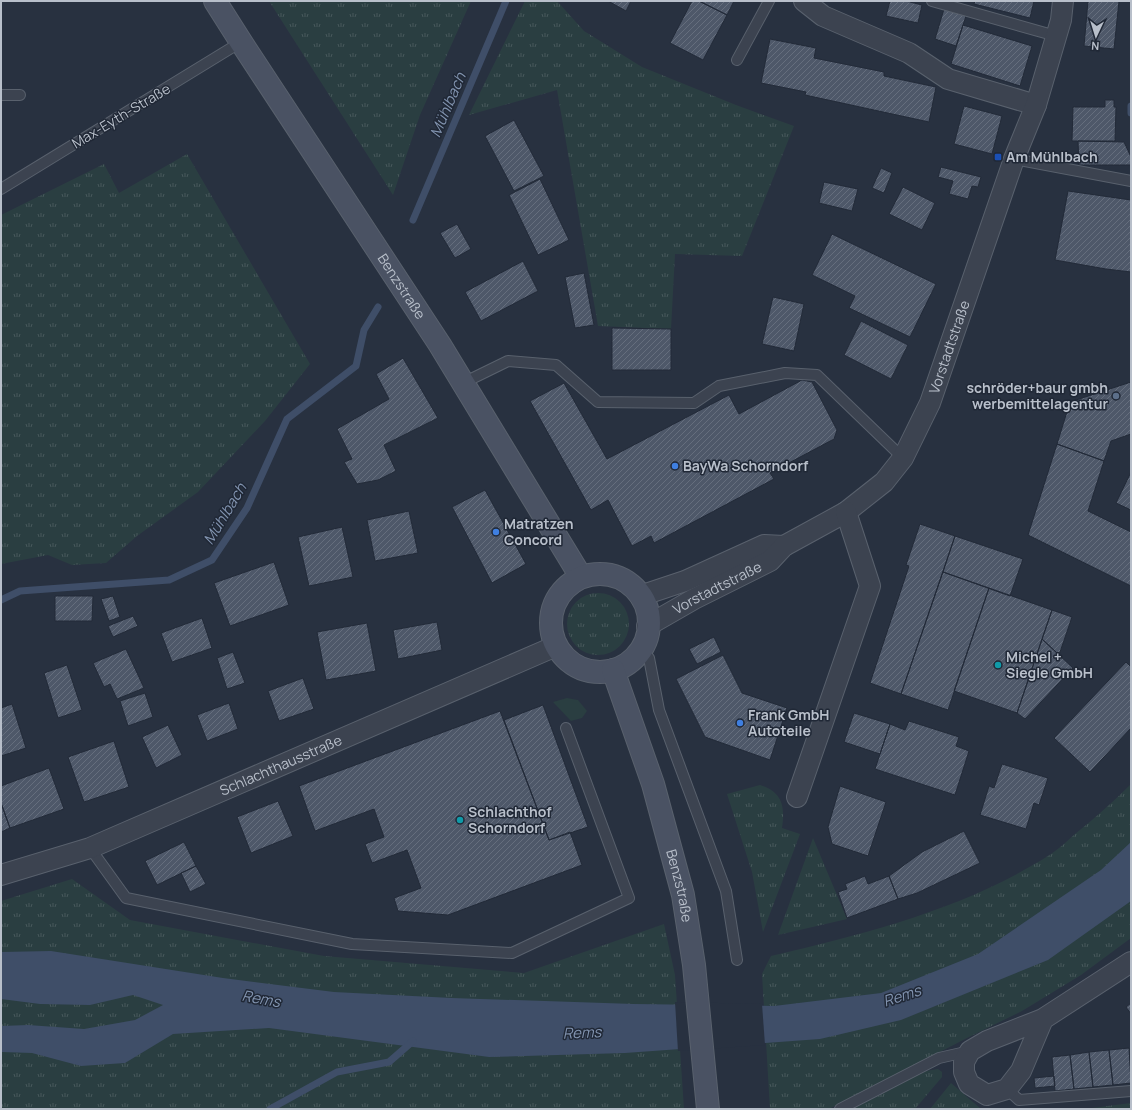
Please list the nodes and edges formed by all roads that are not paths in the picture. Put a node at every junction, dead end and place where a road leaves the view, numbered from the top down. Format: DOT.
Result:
graph roads {
  1 [pos="215,1"];
  2 [pos="769,1"];
  3 [pos="804,1"];
  4 [pos="932,1"];
  5 [pos="1063,1"];
  6 [pos="1056,36"];
  7 [pos="241,42"];
  8 [pos="737,60"];
  9 [pos="1,95"];
  10 [pos="20,96"];
  11 [pos="1036,105"];
  12 [pos="1014,159"];
  13 [pos="1131,180"];
  14 [pos="1,189"];
  15 [pos="463,382"];
  16 [pos="903,458"];
  17 [pos="846,512"];
  18 [pos="784,546"];
  19 [pos="581,577"];
  20 [pos="640,596"];
  21 [pos="647,626"];
  22 [pos="556,646"];
  23 [pos="640,650"];
  24 [pos="613,670"];
  25 [pos="566,728"];
  26 [pos="797,797"];
  27 [pos="90,848"];
  28 [pos="1,875"];
  29 [pos="737,960"];
  30 [pos="1131,962"];
  31 [pos="1043,1019"];
  32 [pos="970,1051"];
  33 [pos="1007,1089"];
  34 [pos="1131,1091"];
  35 [pos="708,1109"];
  36 [pos="840,1109"];
  1 -- 7 [label="main road, Benzstraße"];
  2 -- 8 [label="lane"];
  3 -- 11 [label="street"];
  4 -- 6 [label="lane"];
  5 -- 6 [label="street, Vorstadtstraße"];
  6 -- 11 [label="street, Vorstadtstraße"];
  7 -- 14 [label="lane, Max-Eyth-Straße"];
  7 -- 15 [label="main road, Benzstraße"];
  9 -- 10 [label="lane"];
  11 -- 12 [label="street, Vorstadtstraße"];
  12 -- 13 [label="lane"];
  12 -- 16 [label="street, Vorstadtstraße"];
  15 -- 16 [label="lane"];
  15 -- 19 [label="main road, Benzstraße"];
  16 -- 17 [label="street, Vorstadtstraße"];
  17 -- 18 [label="street, Vorstadtstraße"];
  17 -- 26 [label="street"];
  18 -- 20 [label="street, Vorstadtstraße"];
  18 -- 21 [label="street, Vorstadtstraße"];
  19 -- 20 [label="main road"];
  19 -- 22 [label="main road"];
  20 -- 21 [label="main road"];
  21 -- 23 [label="main road"];
  22 -- 24 [label="main road"];
  22 -- 27 [label="street, Schlachthausstraße"];
  23 -- 24 [label="main road"];
  23 -- 29 [label="lane"];
  24 -- 35 [label="main road, Benzstraße"];
  25 -- 27 [label="lane"];
  27 -- 28 [label="street, Schlachthausstraße"];
  30 -- 31 [label="street"];
  31 -- 32 [label="street"];
  31 -- 33 [label="street"];
  32 -- 33 [label="street"];
  32 -- 36 [label="lane"];
  33 -- 34 [label="lane"];
}
